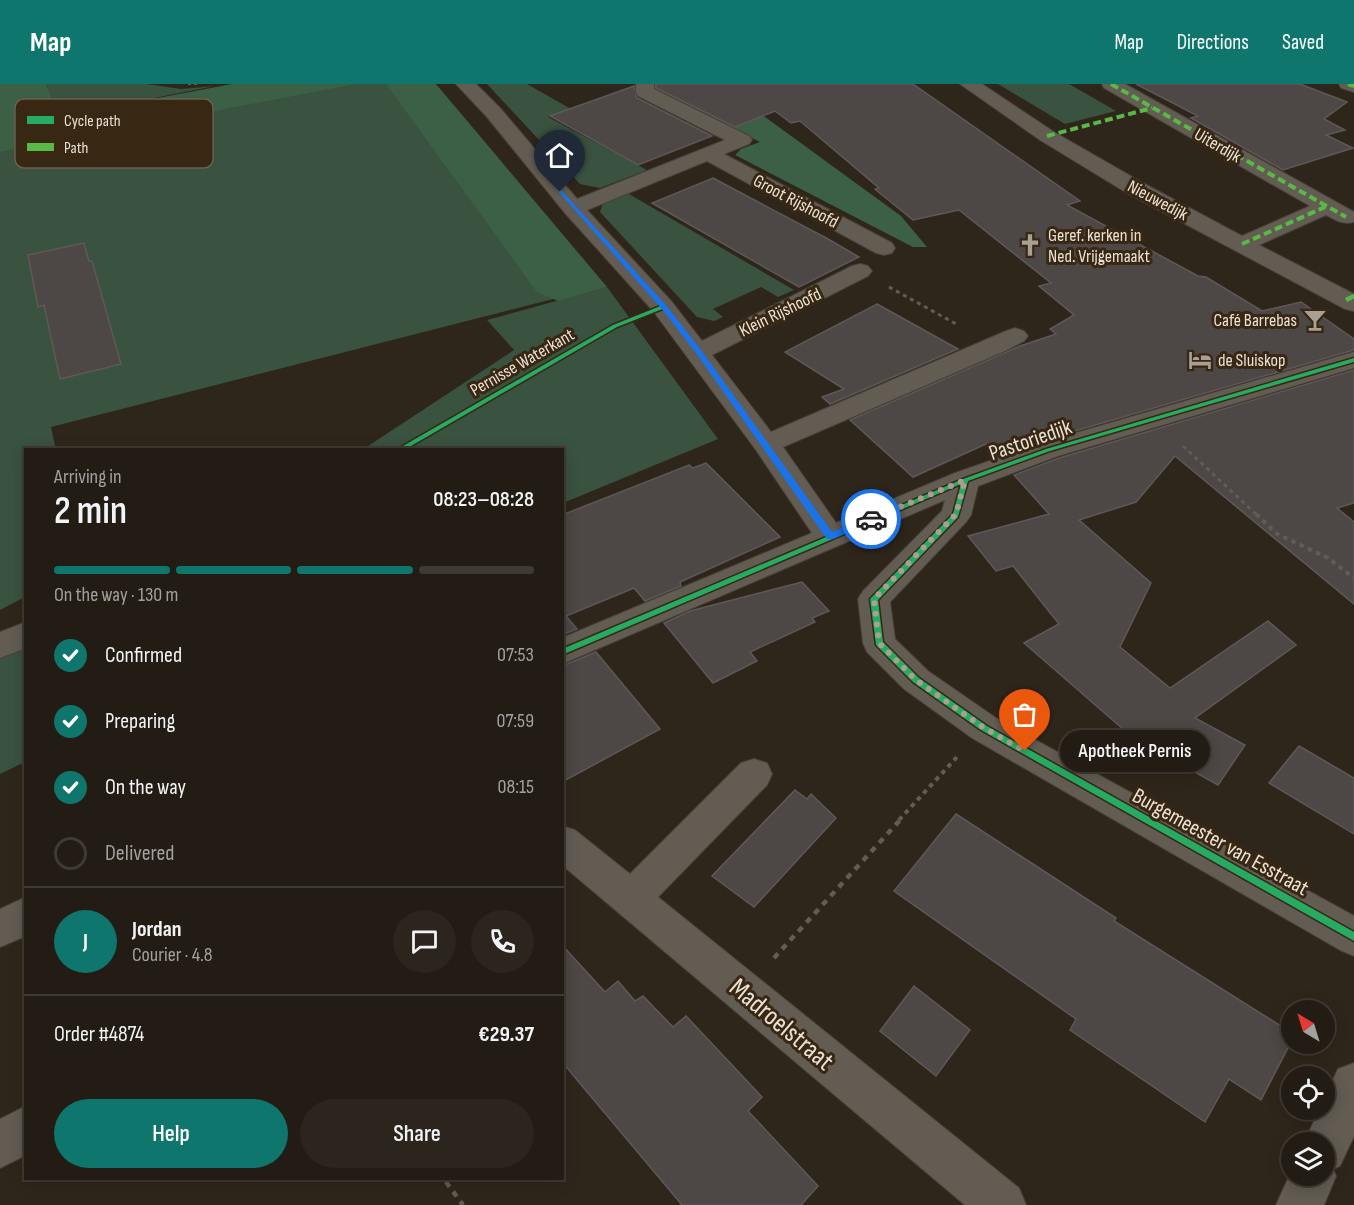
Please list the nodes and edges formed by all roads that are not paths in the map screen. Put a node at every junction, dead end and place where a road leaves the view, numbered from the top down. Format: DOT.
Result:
graph roads {
  1 [pos="465,84"];
  2 [pos="645,84"];
  3 [pos="969,84"];
  4 [pos="1111,84"];
  5 [pos="1348,84"];
  6 [pos="1354,86"];
  7 [pos="708,154"];
  8 [pos="1325,207"];
  9 [pos="573,208"];
  10 [pos="1346,217"];
  11 [pos="1242,244"];
  12 [pos="884,248"];
  13 [pos="860,271"];
  14 [pos="1354,304"];
  15 [pos="1005,341"];
  16 [pos="699,352"];
  17 [pos="1354,360"];
  18 [pos="766,444"];
  19 [pos="965,480"];
  20 [pos="830,537"];
  21 [pos="24,635"];
  22 [pos="0,646"];
  23 [pos="564,651"];
  24 [pos="753,774"];
  25 [pos="564,844"];
  26 [pos="631,899"];
  27 [pos="24,916"];
  28 [pos="0,929"];
  29 [pos="1354,937"];
  30 [pos="1354,1085"];
  31 [pos="24,1130"];
  32 [pos="1332,1132"];
  33 [pos="0,1145"];
  34 [pos="1309,1186"];
  35 [pos="1002,1205"];
  36 [pos="1300,1205"];
  1 -- 9 [label="street"];
  2 -- 7 [label="street"];
  3 -- 11 [label="street, Nieuwedijk"];
  4 -- 8 [label="street, Uiterdijk"];
  5 -- 6 [label="street"];
  7 -- 9 [label="street"];
  7 -- 12 [label="street, Groot Rijshoofd"];
  8 -- 10 [label="street, Uiterdijk"];
  8 -- 11 [label="street"];
  9 -- 16 [label="street"];
  11 -- 14 [label="street, Nieuwedijk"];
  13 -- 16 [label="street, Klein Rijshoofd"];
  15 -- 18 [label="street"];
  16 -- 18 [label="street"];
  17 -- 19 [label="street, Pastoriedijk"];
  18 -- 20 [label="street"];
  19 -- 20 [label="street, Pastoriedijk"];
  19 -- 29 [label="street, Burgemeester van Esstraat"];
  20 -- 23 [label="street, Pastoriedijk"];
  21 -- 22 [label="street"];
  24 -- 26 [label="street"];
  25 -- 26 [label="street, Madroelstraat"];
  26 -- 35 [label="street, Madroelstraat"];
  27 -- 28 [label="street"];
  30 -- 32 [label="street"];
  31 -- 33 [label="street"];
  34 -- 36 [label="street"];
}
